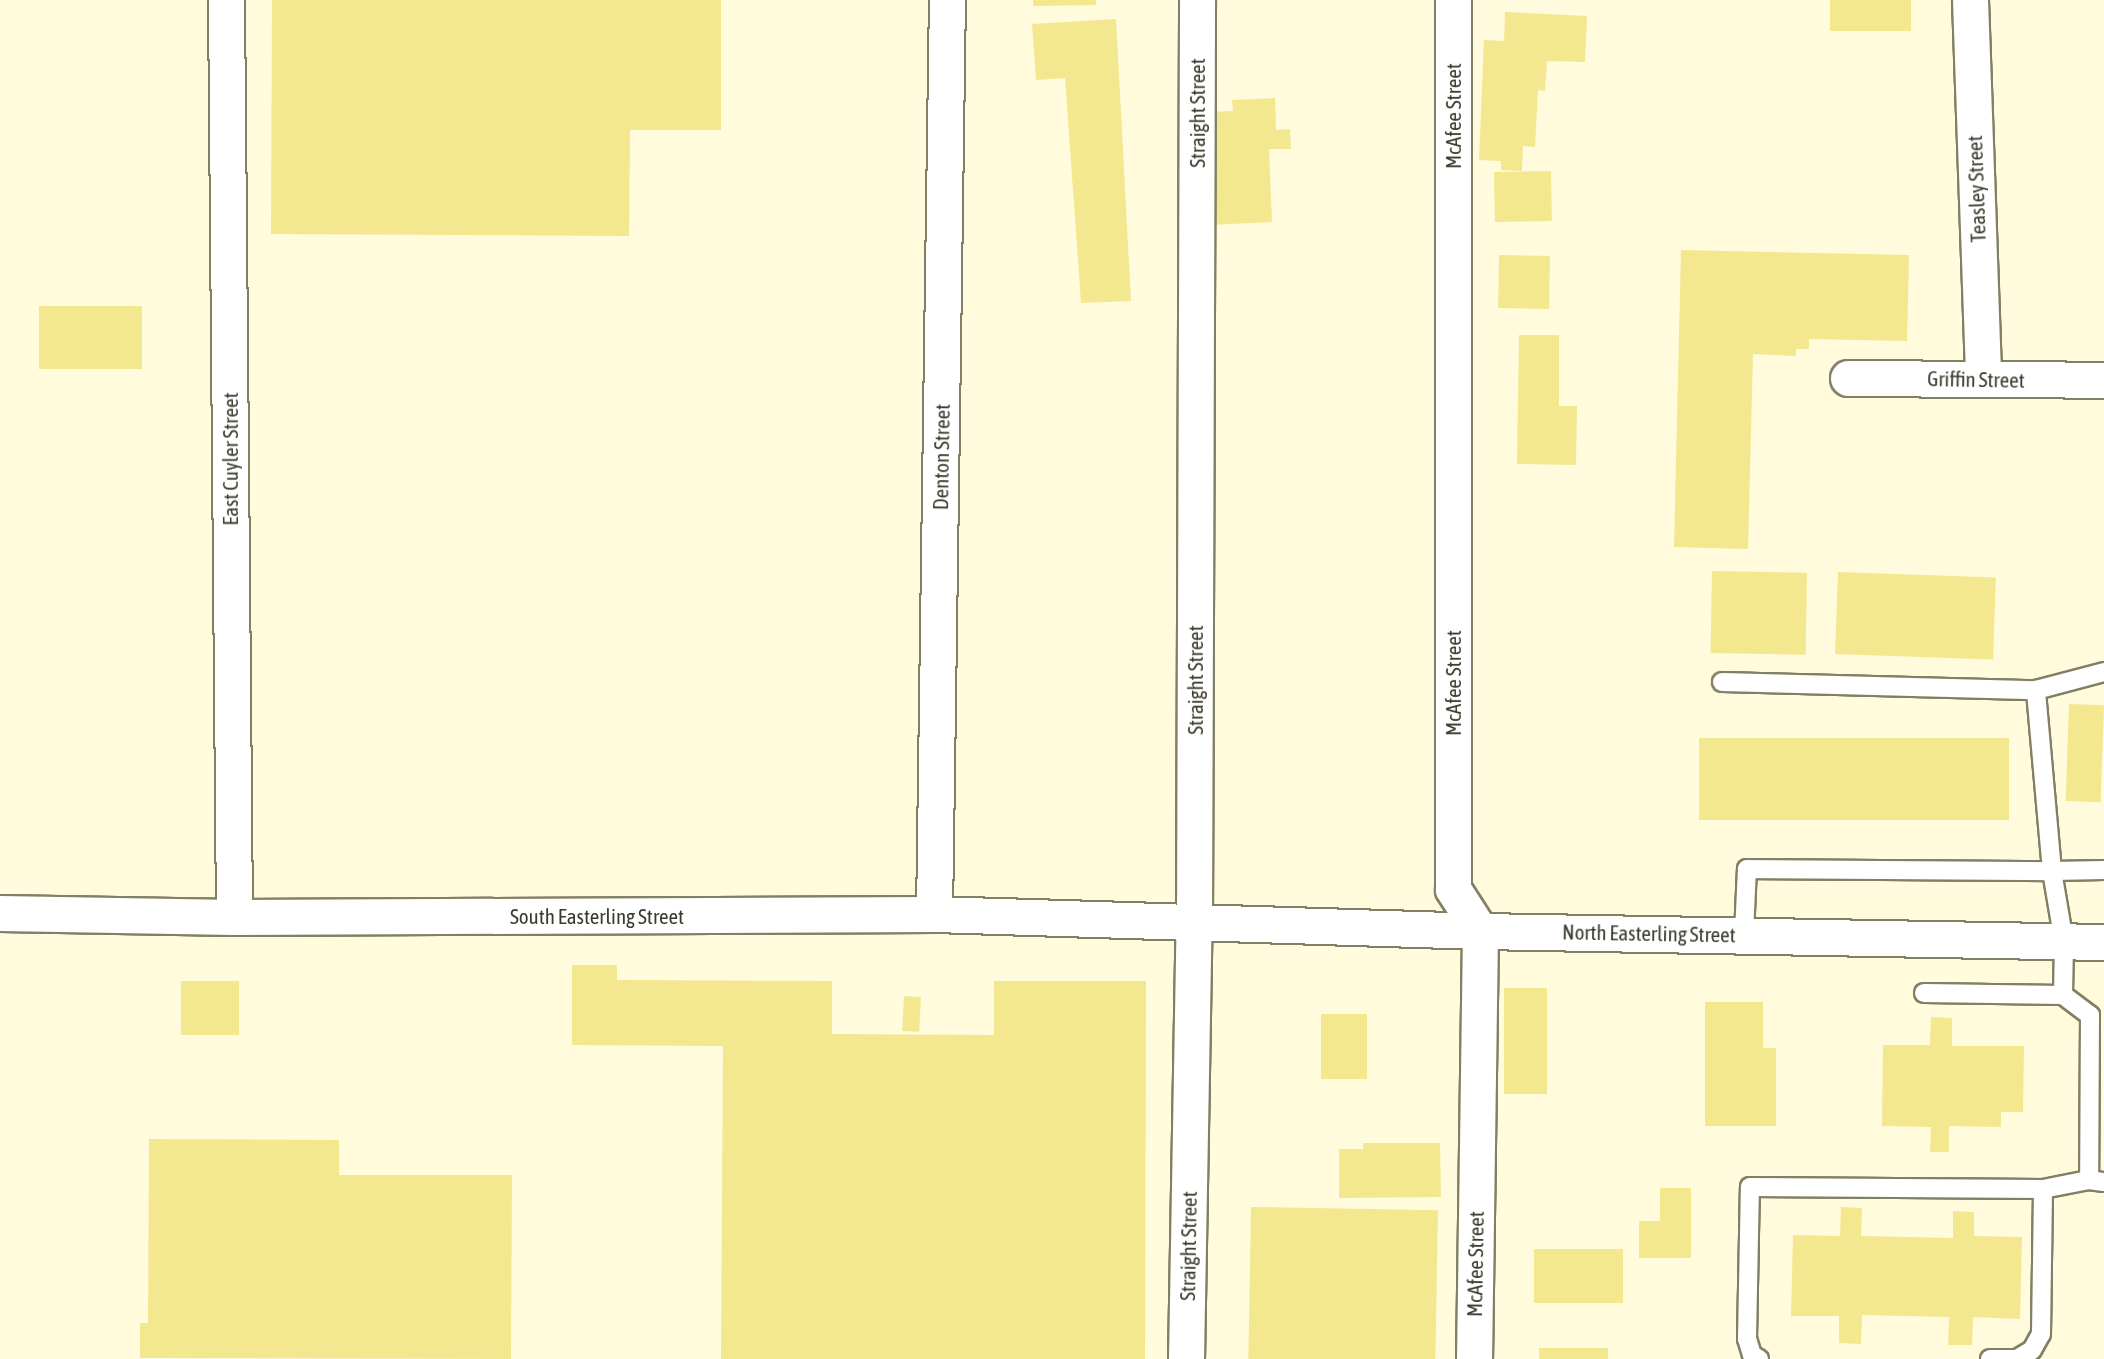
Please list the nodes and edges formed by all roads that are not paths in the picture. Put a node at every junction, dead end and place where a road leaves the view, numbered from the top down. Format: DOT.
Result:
graph roads {
  1 [pos="226,0"];
  2 [pos="947,0"];
  3 [pos="1197,0"];
  4 [pos="1453,0"];
  5 [pos="1970,0"];
  6 [pos="1848,378"];
  7 [pos="1983,379"];
  8 [pos="2104,380"];
  9 [pos="2104,672"];
  10 [pos="1722,682"];
  11 [pos="2036,690"];
  12 [pos="2104,870"];
  13 [pos="2052,871"];
  14 [pos="0,913"];
  15 [pos="934,914"];
  16 [pos="234,917"];
  17 [pos="1194,921"];
  18 [pos="1480,931"];
  19 [pos="1744,934"];
  20 [pos="2064,942"];
  21 [pos="2104,942"];
  22 [pos="1924,993"];
  23 [pos="2063,996"];
  24 [pos="2097,1011"];
  25 [pos="2097,1181"];
  26 [pos="2043,1189"];
  27 [pos="1186,1359"];
  28 [pos="1474,1359"];
  29 [pos="1759,1359"];
  30 [pos="1990,1359"];
  1 -- 16 [label="street, East Cuyler Street"];
  2 -- 15 [label="street, Denton Street"];
  3 -- 17 [label="street, Straight Street"];
  4 -- 18 [label="street, McAfee Street"];
  5 -- 7 [label="street, Teasley Street"];
  6 -- 7 [label="street, Griffin Street"];
  7 -- 8 [label="street, Griffin Street"];
  9 -- 11 [label="lane"];
  10 -- 11 [label="lane"];
  11 -- 13 [label="lane"];
  12 -- 13 [label="lane"];
  13 -- 19 [label="lane"];
  13 -- 20 [label="lane"];
  14 -- 16 [label="street, South Easterling Street"];
  15 -- 16 [label="street, South Easterling Street"];
  15 -- 17 [label="street, South Easterling Street"];
  17 -- 18 [label="street, North Easterling Street"];
  17 -- 27 [label="street, Straight Street"];
  18 -- 19 [label="street, North Easterling Street"];
  18 -- 28 [label="street, McAfee Street"];
  19 -- 20 [label="street, North Easterling Street"];
  20 -- 21 [label="street, North Easterling Street"];
  20 -- 23 [label="lane"];
  22 -- 23 [label="lane"];
  23 -- 24 [label="lane"];
  24 -- 25 [label="lane"];
  25 -- 26 [label="lane"];
  26 -- 29 [label="lane"];
  26 -- 30 [label="lane"];
}
